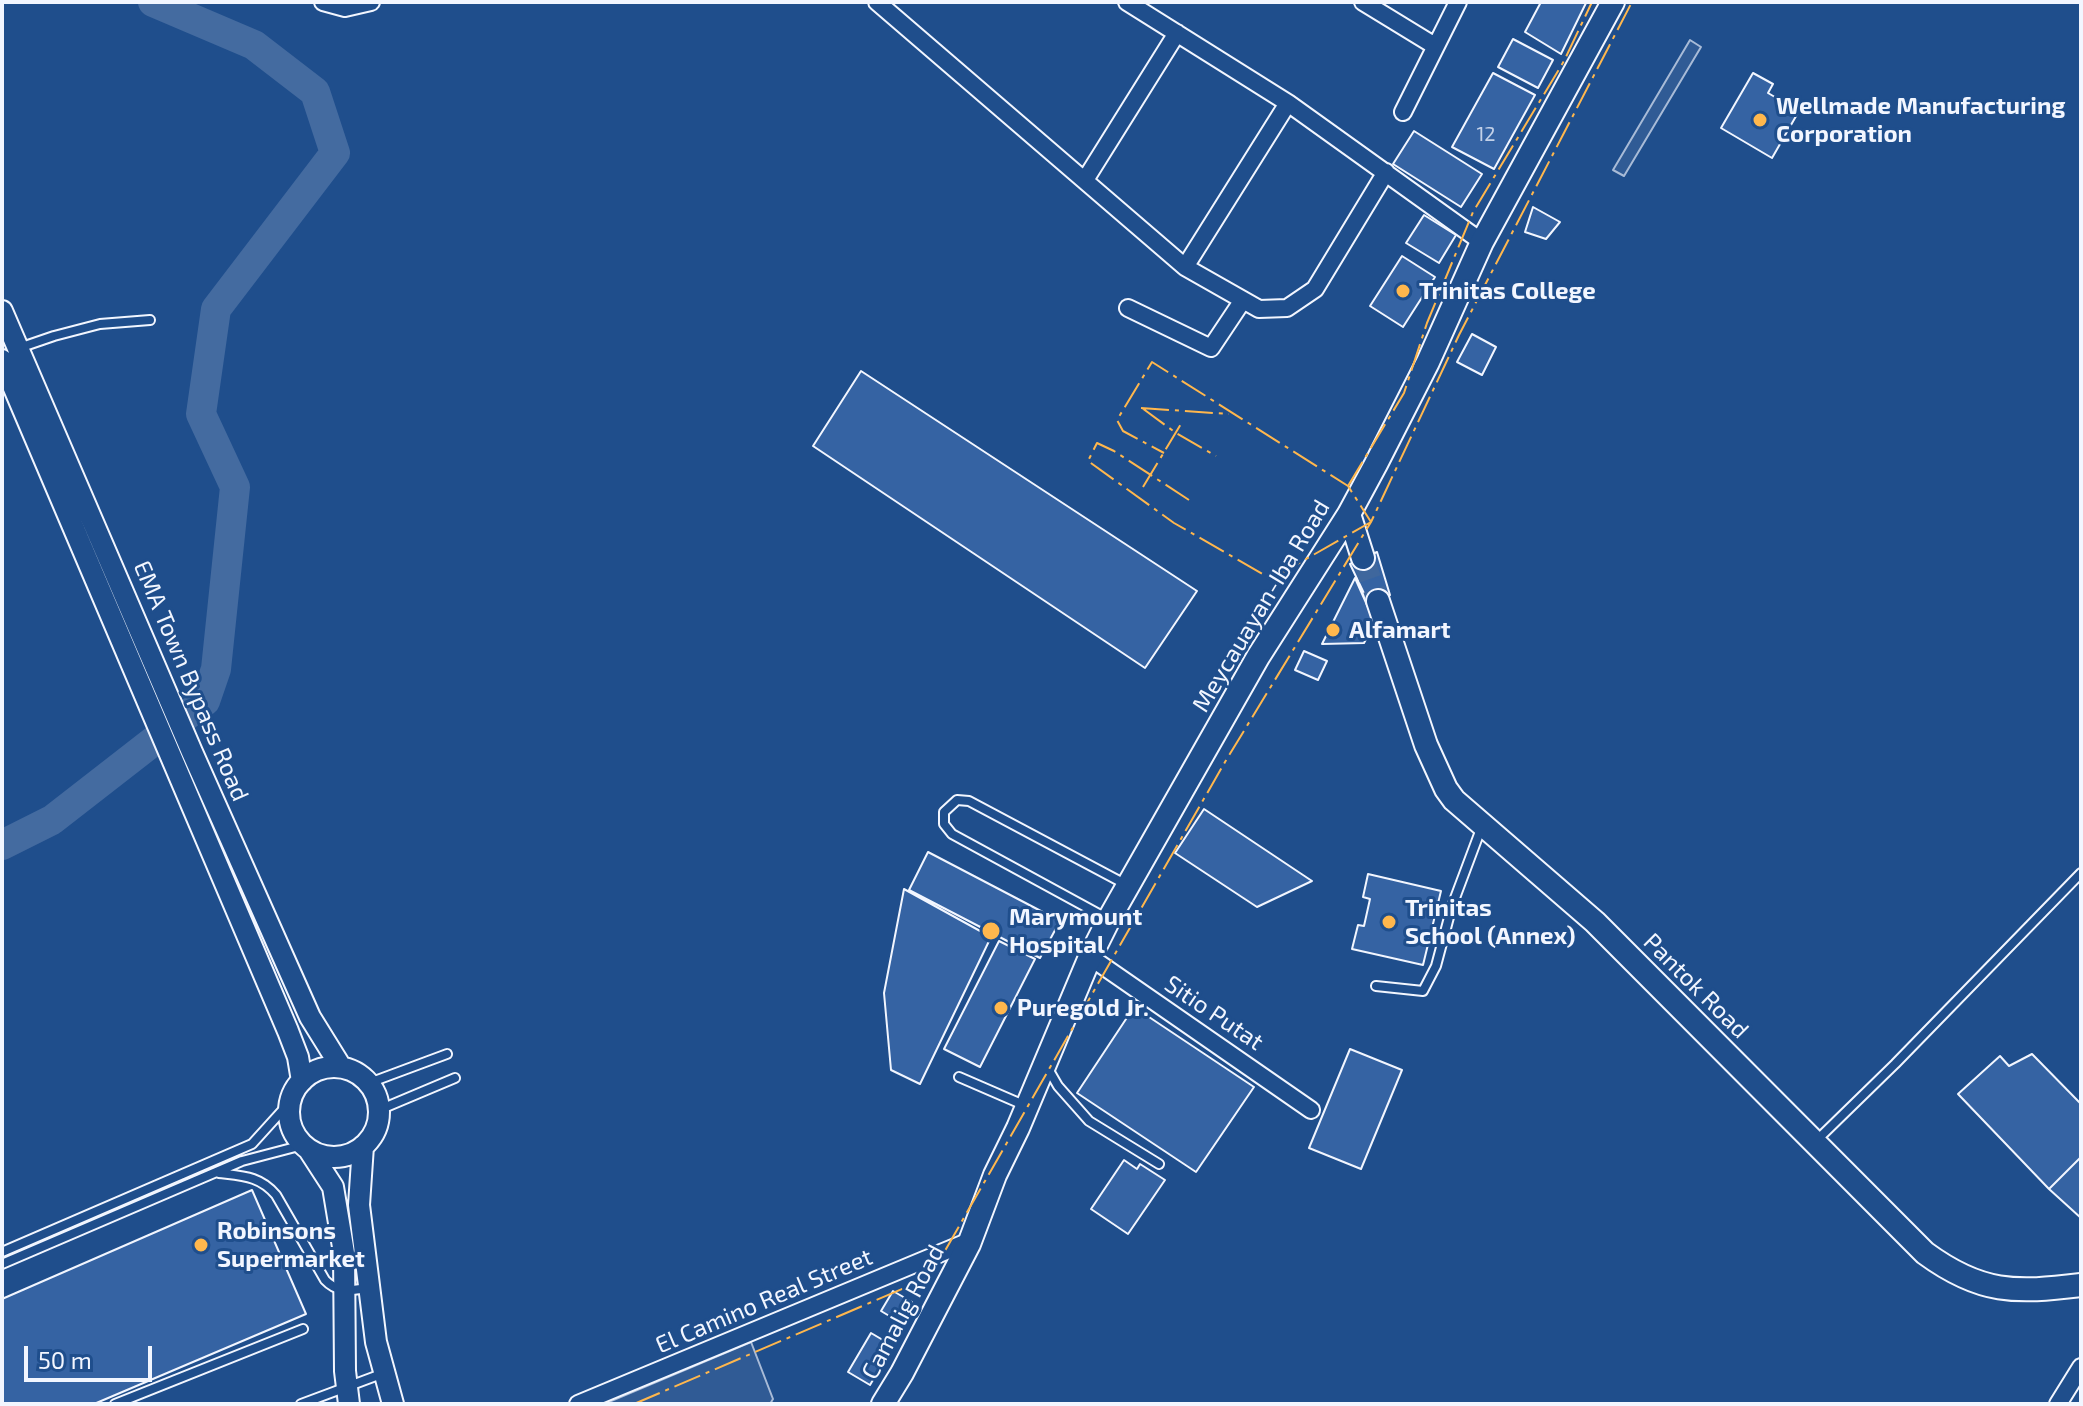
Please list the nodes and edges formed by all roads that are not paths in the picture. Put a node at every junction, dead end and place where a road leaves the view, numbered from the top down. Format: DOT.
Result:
graph roads {
  1 [pos="323,2"];
  2 [pos="371,2"];
  3 [pos="877,2"];
  4 [pos="1127,2"];
  5 [pos="1363,2"];
  6 [pos="1458,2"];
  7 [pos="1613,2"];
  8 [pos="1177,33"];
  9 [pos="1435,46"];
  10 [pos="1288,103"];
  11 [pos="1403,112"];
  12 [pos="1386,172"];
  13 [pos="1085,180"];
  14 [pos="1482,242"];
  15 [pos="1185,267"];
  16 [pos="1243,300"];
  17 [pos="1128,308"];
  18 [pos="2,311"];
  19 [pos="150,320"];
  20 [pos="10,354"];
  21 [pos="1349,514"];
  22 [pos="1363,558"];
  23 [pos="1378,601"];
  24 [pos="182,756"];
  25 [pos="1483,825"];
  26 [pos="2081,873"];
  27 [pos="1127,885"];
  28 [pos="1109,919"];
  29 [pos="1090,957"];
  30 [pos="1376,986"];
  31 [pos="447,1054"];
  32 [pos="1045,1063"];
  33 [pos="341,1067"];
  34 [pos="959,1077"];
  35 [pos="455,1078"];
  36 [pos="302,1081"];
  37 [pos="369,1083"];
  38 [pos="291,1101"];
  39 [pos="1027,1106"];
  40 [pos="379,1110"];
  41 [pos="1311,1110"];
  42 [pos="1814,1142"];
  43 [pos="363,1146"];
  44 [pos="306,1147"];
  45 [pos="212,1163"];
  46 [pos="1159,1164"];
  47 [pos="218,1173"];
  48 [pos="969,1244"];
  49 [pos="2,1252"];
  50 [pos="2,1264"];
  51 [pos="2081,1285"];
  52 [pos="369,1288"];
  53 [pos="344,1291"];
  54 [pos="303,1329"];
  55 [pos="2081,1367"];
  56 [pos="385,1373"];
  57 [pos="347,1395"];
  58 [pos="115,1404"];
  59 [pos="301,1404"];
  60 [pos="393,1404"];
  61 [pos="578,1404"];
  62 [pos="883,1404"];
  63 [pos="2058,1404"];
  1 -- 2 [label="street"];
  3 -- 13 [label="street"];
  4 -- 8 [label="street"];
  5 -- 9 [label="street"];
  6 -- 9 [label="street"];
  7 -- 14 [label="main road, Meycauayan-Iba Road"];
  8 -- 10 [label="street"];
  8 -- 13 [label="street"];
  9 -- 11 [label="street"];
  10 -- 12 [label="street"];
  10 -- 15 [label="street"];
  12 -- 14 [label="street"];
  12 -- 16 [label="street"];
  13 -- 15 [label="street"];
  14 -- 21 [label="main road, Meycauayan-Iba Road"];
  15 -- 16 [label="street"];
  16 -- 17 [label="street"];
  18 -- 20 [label="street, EMA Town Bypass Road"];
  19 -- 20 [label="lane"];
  20 -- 24 [label="street, EMA Town Bypass Road"];
  21 -- 22 [label="main road"];
  21 -- 27 [label="main road, Meycauayan-Iba Road"];
  23 -- 25 [label="main road, Pantok Road"];
  24 -- 33 [label="street, EMA Town Bypass Road"];
  24 -- 36 [label="street, EMA Town Bypass Road"];
  25 -- 30 [label="lane"];
  25 -- 42 [label="main road, Pantok Road"];
  26 -- 42 [label="lane"];
  27 -- 28 [label="main road, Meycauayan-Iba Road"];
  27 -- 28 [label="lane"];
  28 -- 29 [label="main road, Meycauayan-Iba Road"];
  29 -- 32 [label="main road, Meycauayan-Iba Road"];
  29 -- 41 [label="street, Sitio Putat"];
  31 -- 37 [label="lane"];
  32 -- 39 [label="main road, Meycauayan-Iba Road"];
  32 -- 46 [label="lane"];
  33 -- 36 [label="street"];
  33 -- 37 [label="street"];
  34 -- 39 [label="lane"];
  35 -- 40 [label="lane"];
  36 -- 38 [label="street"];
  37 -- 40 [label="street"];
  38 -- 44 [label="street"];
  38 -- 45 [label="lane"];
  39 -- 48 [label="main road, Meycauayan-Iba Road"];
  40 -- 43 [label="street"];
  42 -- 51 [label="main road, Pantok Road"];
  43 -- 44 [label="street"];
  43 -- 52 [label="street"];
  44 -- 47 [label="lane"];
  44 -- 53 [label="street"];
  45 -- 47 [label="lane"];
  45 -- 49 [label="lane"];
  47 -- 50 [label="lane"];
  47 -- 53 [label="lane"];
  48 -- 61 [label="street, El Camino Real Street"];
  48 -- 62 [label="main road, Camalig Road"];
  52 -- 53 [label="lane"];
  52 -- 56 [label="street"];
  53 -- 57 [label="street"];
  54 -- 58 [label="lane"];
  55 -- 63 [label="street"];
  56 -- 57 [label="lane"];
  56 -- 60 [label="street"];
  57 -- 59 [label="lane"];
}
